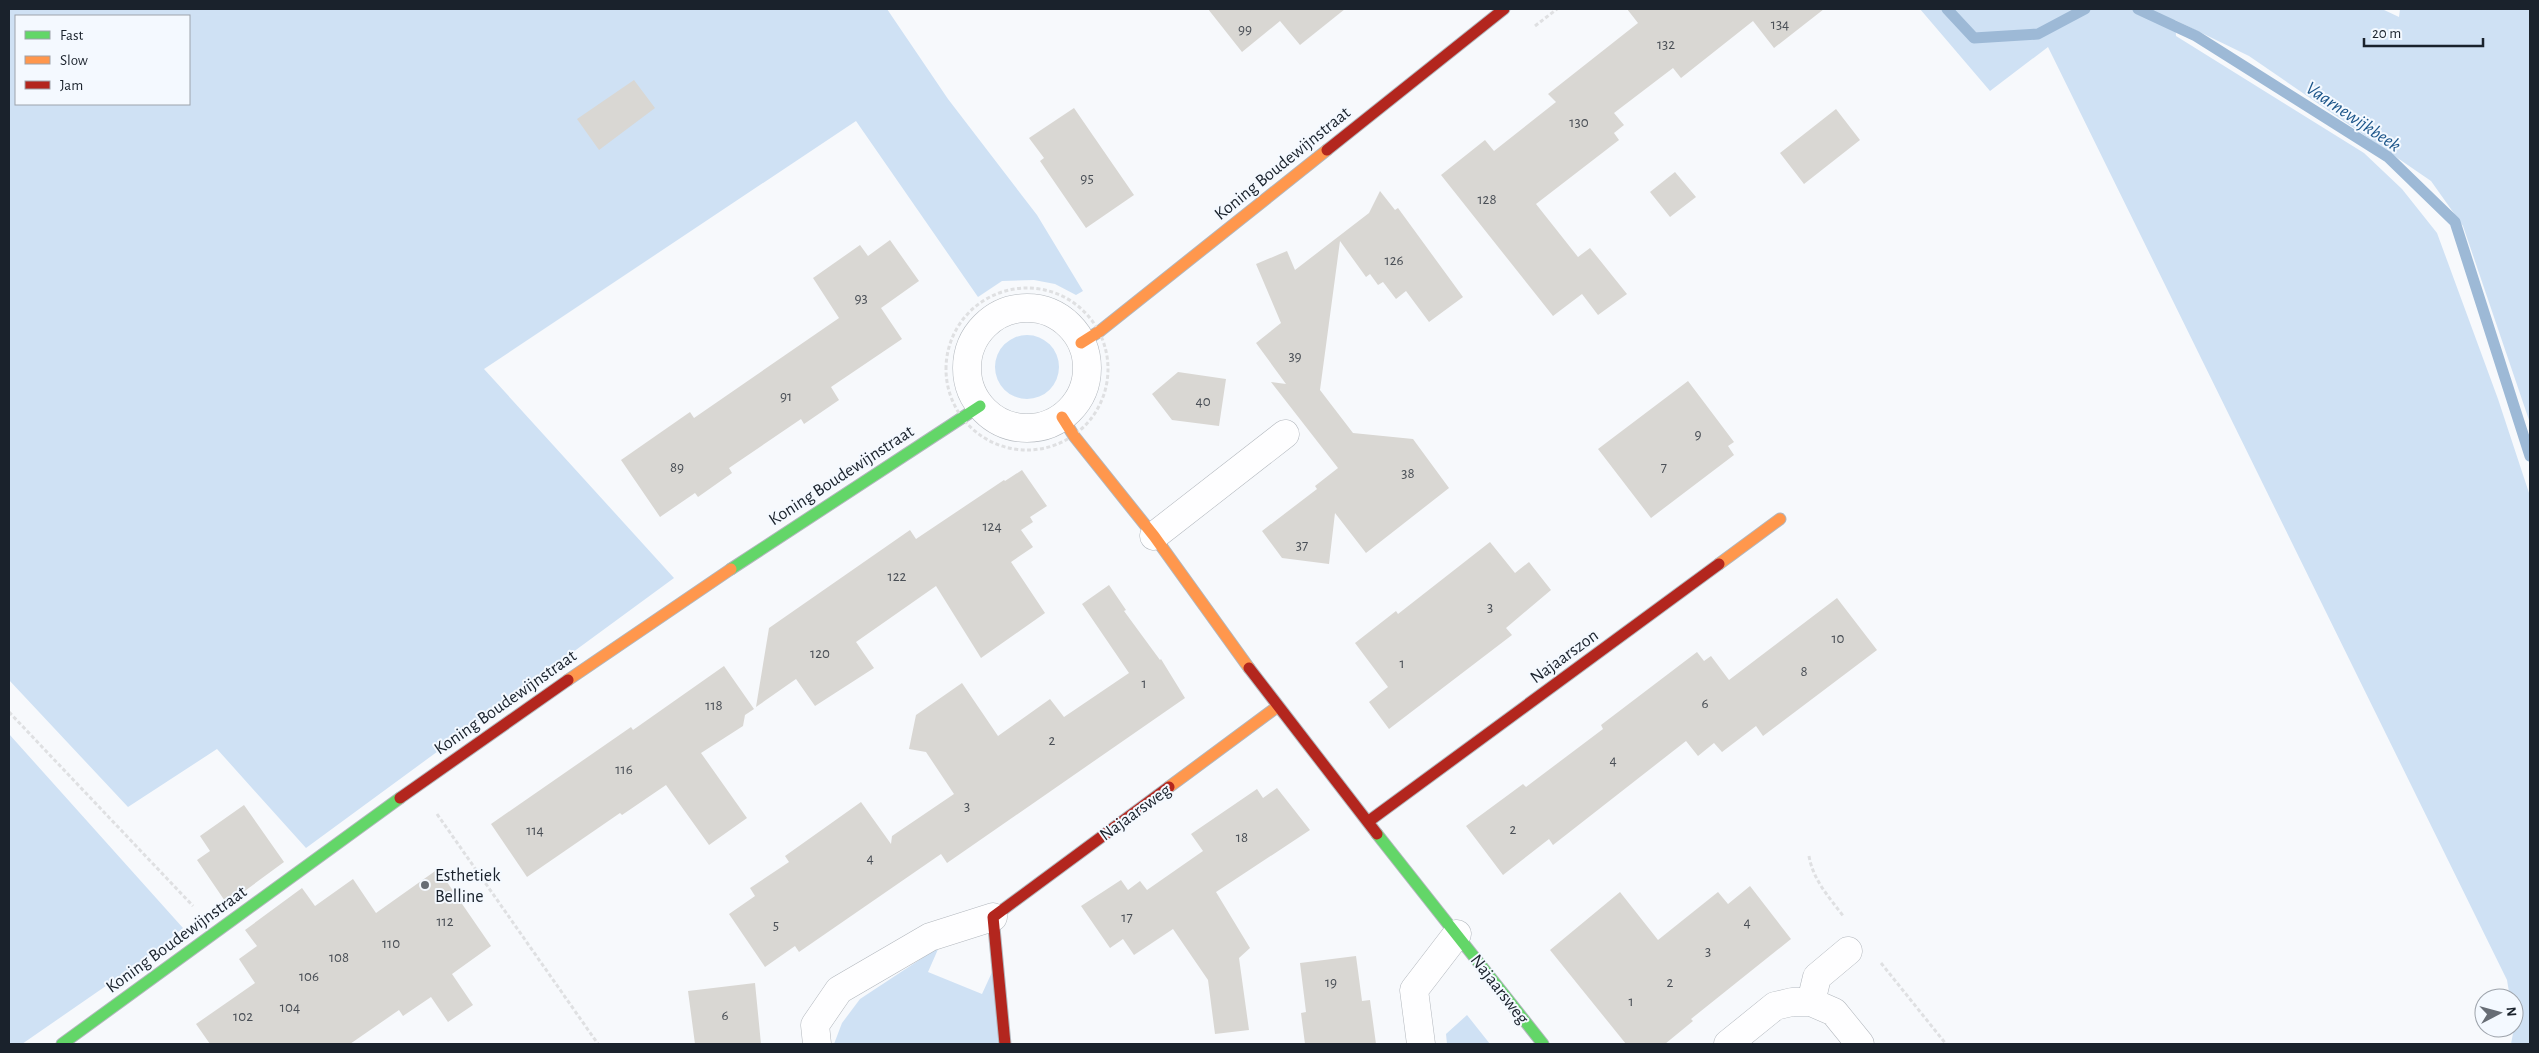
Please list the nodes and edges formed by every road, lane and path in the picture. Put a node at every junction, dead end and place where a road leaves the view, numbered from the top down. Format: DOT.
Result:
graph roads {
  1 [pos="1504,9"];
  2 [pos="1083,309"];
  3 [pos="1081,342"];
  4 [pos="1108,358"];
  5 [pos="970,412"];
  6 [pos="1068,427"];
  7 [pos="1285,434"];
  8 [pos="1780,519"];
  9 [pos="1154,536"];
  10 [pos="1277,707"];
  11 [pos="9,712"];
  12 [pos="417,785"];
  13 [pos="1369,821"];
  14 [pos="993,917"];
  15 [pos="217,932"];
  16 [pos="1457,934"];
  17 [pos="1848,951"];
  18 [pos="1811,1002"];
  19 [pos="62,1044"];
  20 [pos="598,1044"];
  21 [pos="817,1044"];
  22 [pos="1005,1044"];
  23 [pos="1420,1044"];
  24 [pos="1543,1044"];
  25 [pos="1728,1044"];
  26 [pos="1860,1044"];
  1 -- 3 [label="street, Koning Boudewijnstraat"];
  2 -- 5 [label="path"];
  3 -- 5 [label="street"];
  3 -- 6 [label="street"];
  4 -- 6 [label="path"];
  5 -- 6 [label="street"];
  5 -- 6 [label="path"];
  5 -- 12 [label="street, Koning Boudewijnstraat"];
  6 -- 9 [label="street, Najaarsweg"];
  7 -- 9 [label="street"];
  8 -- 13 [label="street, Najaarszon"];
  9 -- 10 [label="street, Najaarsweg"];
  10 -- 13 [label="street, Najaarsweg"];
  10 -- 14 [label="street, Najaarsweg"];
  11 -- 15 [label="path"];
  12 -- 15 [label="street, Koning Boudewijnstraat"];
  12 -- 20 [label="path"];
  13 -- 16 [label="street, Najaarsweg"];
  14 -- 21 [label="street, Najaarsweg"];
  14 -- 22 [label="street"];
  15 -- 19 [label="street, Koning Boudewijnstraat"];
  16 -- 23 [label="street, Najaarsweg"];
  16 -- 24 [label="street, Najaarsweg"];
  17 -- 18 [label="street"];
  18 -- 25 [label="street"];
  18 -- 26 [label="street"];
}
